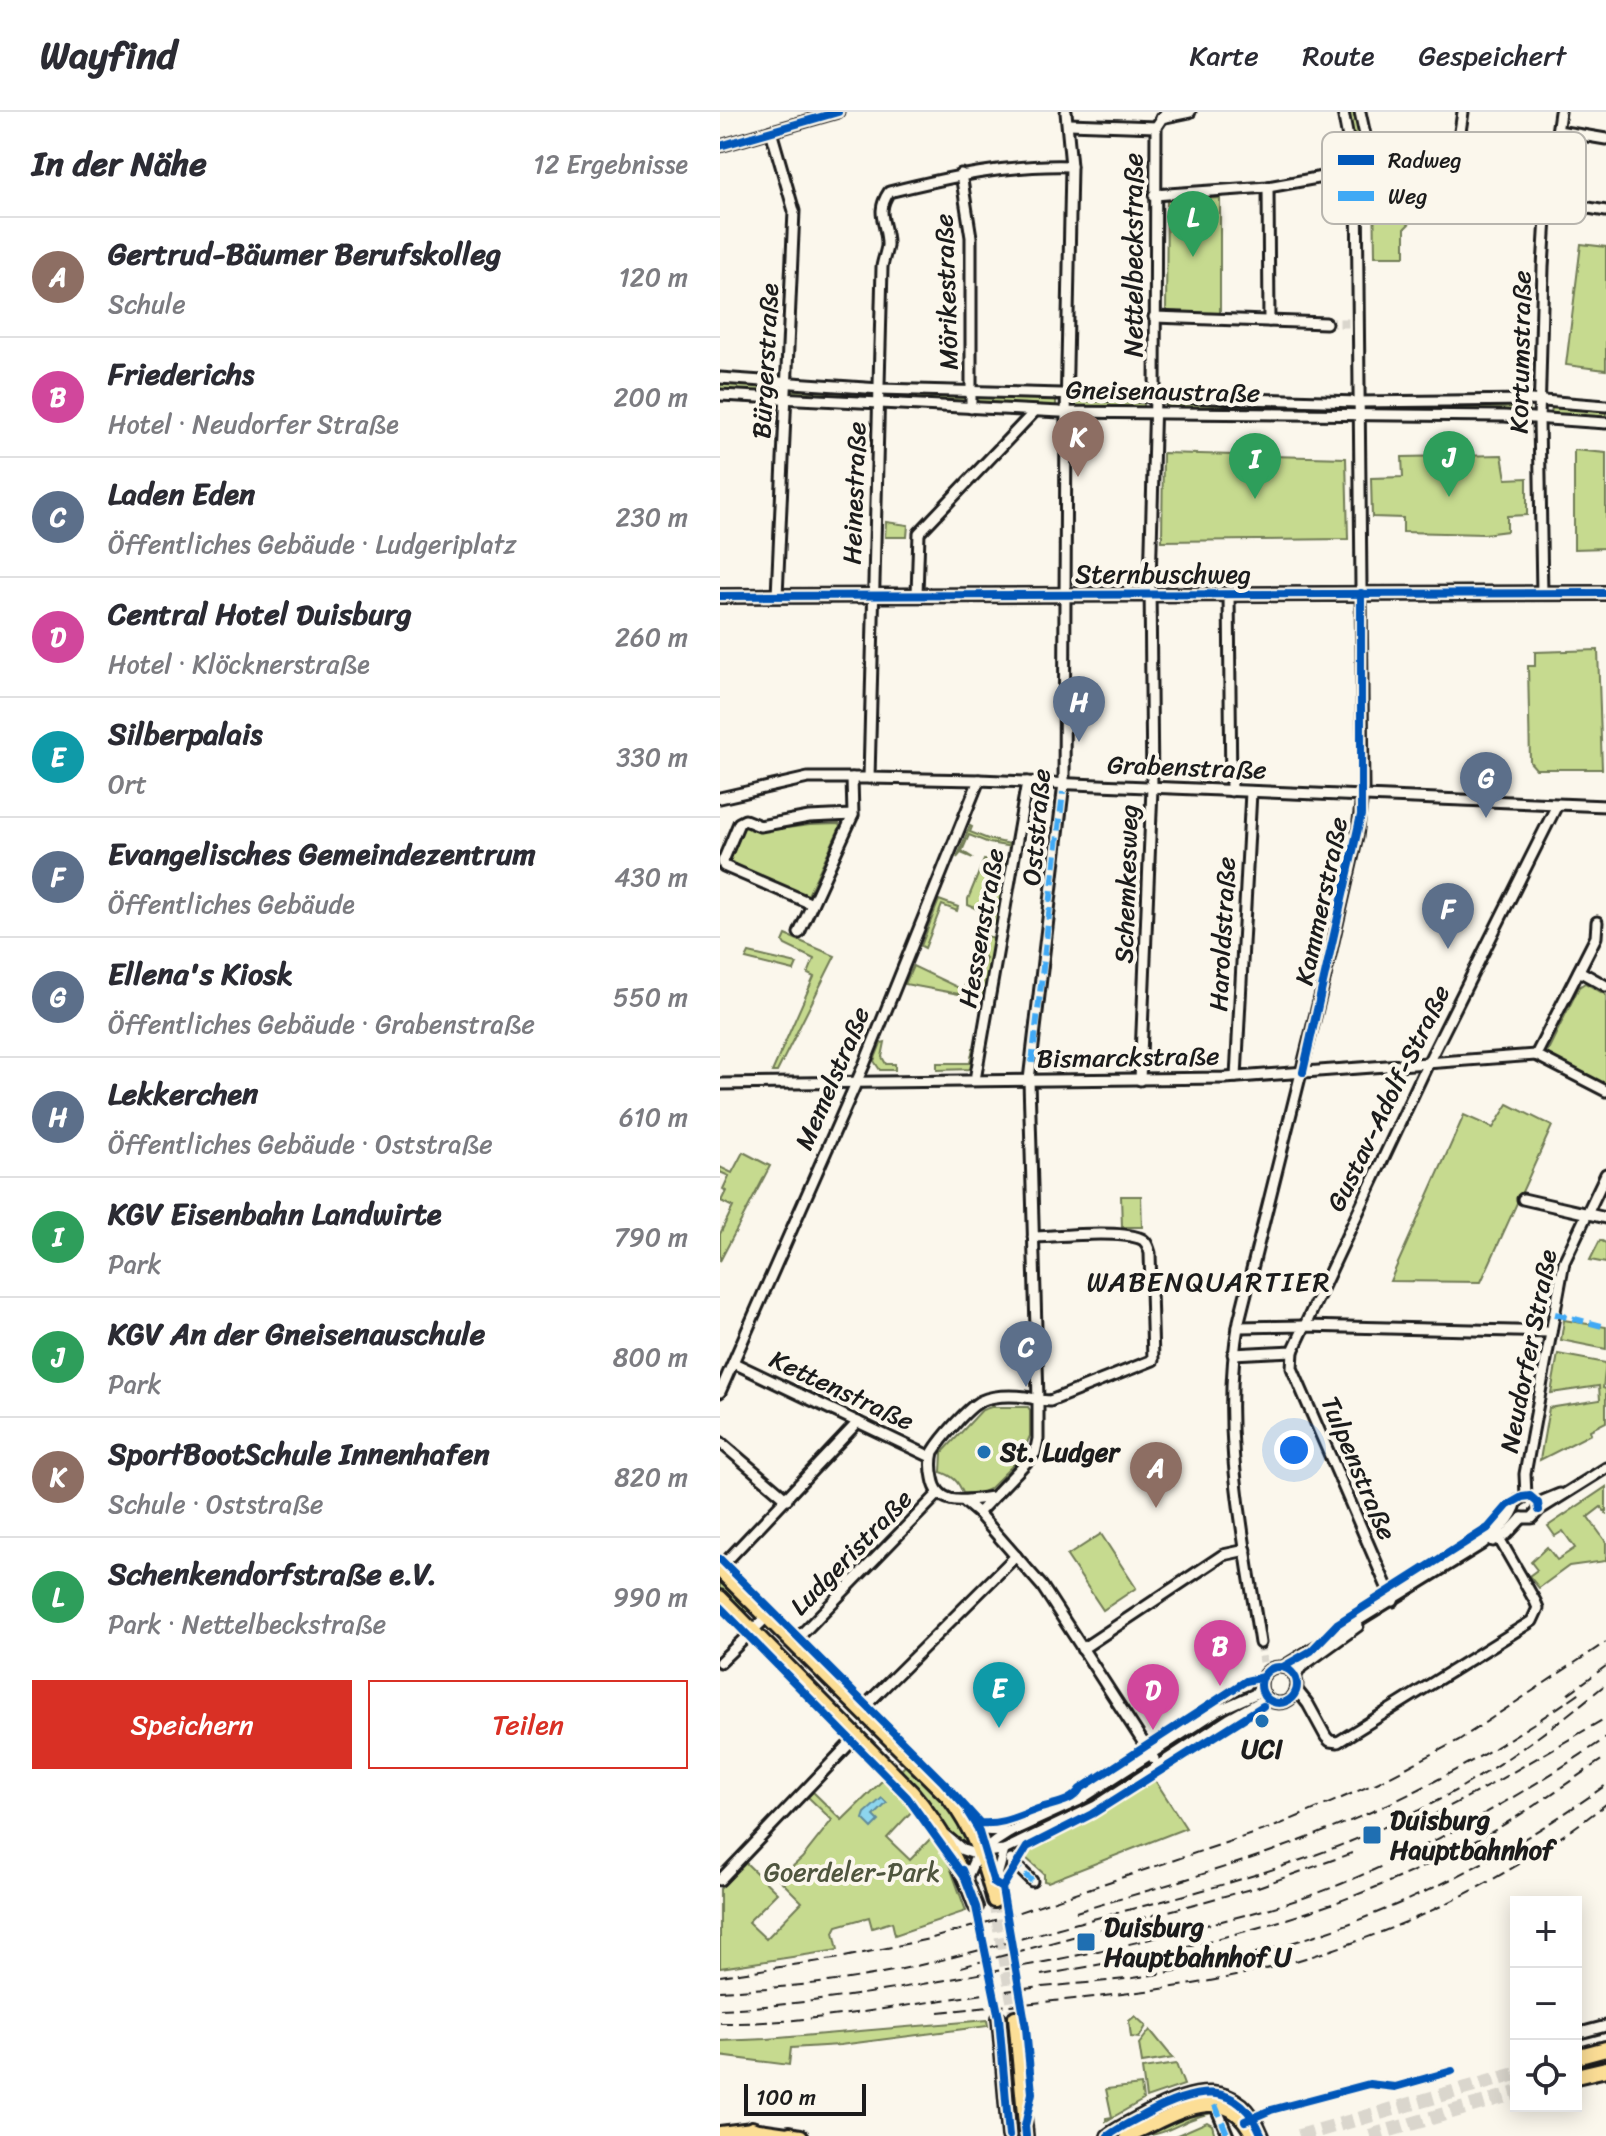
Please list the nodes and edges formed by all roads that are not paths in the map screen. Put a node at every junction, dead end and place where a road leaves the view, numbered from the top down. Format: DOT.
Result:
graph roads {
  1 [pos="838,112"];
  2 [pos="1066,112"];
  3 [pos="1190,112"];
  4 [pos="1343,112"];
  5 [pos="1360,112"];
  6 [pos="1463,112"];
  7 [pos="1560,112"];
  8 [pos="1161,119"];
  9 [pos="1069,124"];
  10 [pos="771,131"];
  11 [pos="1558,131"];
  12 [pos="1347,132"];
  13 [pos="1364,132"];
  14 [pos="1460,132"];
  15 [pos="1564,132"];
  16 [pos="1586,136"];
  17 [pos="1606,139"];
  18 [pos="720,146"];
  19 [pos="1071,166"];
  20 [pos="961,174"];
  21 [pos="1322,177"];
  22 [pos="1268,187"];
  23 [pos="1154,195"];
  24 [pos="1586,208"];
  25 [pos="1606,211"];
  26 [pos="1357,224"];
  27 [pos="1546,224"];
  28 [pos="1154,317"];
  29 [pos="1269,321"];
  30 [pos="1326,323"];
  31 [pos="720,378"];
  32 [pos="786,384"];
  33 [pos="880,389"];
  34 [pos="971,391"];
  35 [pos="1066,394"];
  36 [pos="720,395"];
  37 [pos="1155,397"];
  38 [pos="785,400"];
  39 [pos="1540,401"];
  40 [pos="1359,402"];
  41 [pos="879,405"];
  42 [pos="1606,406"];
  43 [pos="971,408"];
  44 [pos="1035,411"];
  45 [pos="1066,412"];
  46 [pos="1154,414"];
  47 [pos="1359,414"];
  48 [pos="1539,420"];
  49 [pos="1606,423"];
  50 [pos="1064,593"];
  51 [pos="1361,593"];
  52 [pos="1606,593"];
  53 [pos="917,594"];
  54 [pos="1150,594"];
  55 [pos="1229,594"];
  56 [pos="1542,594"];
  57 [pos="872,595"];
  58 [pos="720,596"];
  59 [pos="777,596"];
  60 [pos="852,778"];
  61 [pos="869,778"];
  62 [pos="979,780"];
  63 [pos="1027,782"];
  64 [pos="1063,788"];
  65 [pos="1152,788"];
  66 [pos="1231,791"];
  67 [pos="1251,792"];
  68 [pos="1362,797"];
  69 [pos="720,798"];
  70 [pos="1557,805"];
  71 [pos="1606,806"];
  72 [pos="853,815"];
  73 [pos="812,904"];
  74 [pos="1597,922"];
  75 [pos="799,933"];
  76 [pos="1579,971"];
  77 [pos="1606,986"];
  78 [pos="1536,1055"];
  79 [pos="1428,1063"];
  80 [pos="1303,1072"];
  81 [pos="1236,1077"];
  82 [pos="975,1080"];
  83 [pos="1029,1080"];
  84 [pos="1140,1080"];
  85 [pos="856,1082"];
  86 [pos="720,1084"];
  87 [pos="1606,1091"];
  88 [pos="1606,1174"];
  89 [pos="1523,1199"];
  90 [pos="1587,1213"];
  91 [pos="1606,1218"];
  92 [pos="1033,1237"];
  93 [pos="1304,1326"];
  94 [pos="1238,1327"];
  95 [pos="1551,1332"];
  96 [pos="1293,1351"];
  97 [pos="1233,1354"];
  98 [pos="734,1363"];
  99 [pos="720,1392"];
  100 [pos="1038,1400"];
  101 [pos="858,1422"];
  102 [pos="720,1442"];
  103 [pos="931,1457"];
  104 [pos="1606,1468"];
  105 [pos="939,1493"];
  106 [pos="1526,1496"];
  107 [pos="993,1497"];
  108 [pos="787,1499"];
  109 [pos="965,1502"];
  110 [pos="1538,1507"];
  111 [pos="978,1513"];
  112 [pos="1518,1514"];
  113 [pos="1498,1536"];
  114 [pos="1246,1550"];
  115 [pos="1016,1556"];
  116 [pos="720,1570"];
  117 [pos="720,1597"];
  118 [pos="1393,1601"];
  119 [pos="1373,1614"];
  120 [pos="768,1616"];
  121 [pos="753,1631"];
  122 [pos="794,1642"];
  123 [pos="1260,1643"];
  124 [pos="1082,1649"];
  125 [pos="720,1662"];
  126 [pos="1283,1667"];
  127 [pos="1295,1677"];
  128 [pos="1261,1685"];
  129 [pos="1296,1689"];
  130 [pos="1267,1698"];
  131 [pos="1287,1701"];
  132 [pos="862,1709"];
  133 [pos="1313,1716"];
  134 [pos="839,1718"];
  135 [pos="857,1736"];
  136 [pos="1150,1754"];
  137 [pos="1158,1766"];
  138 [pos="971,1829"];
  139 [pos="1010,1832"];
  140 [pos="945,1835"];
  141 [pos="1004,1850"];
  142 [pos="981,1853"];
  143 [pos="1011,1860"];
  144 [pos="966,1879"];
  145 [pos="720,1880"];
  146 [pos="1032,1881"];
  147 [pos="994,1901"];
  148 [pos="976,1907"];
  149 [pos="1015,2017"];
  150 [pos="999,2018"];
  151 [pos="1606,2026"];
  152 [pos="1582,2032"];
  153 [pos="1606,2049"];
  154 [pos="1582,2055"];
  155 [pos="1606,2069"];
  156 [pos="1582,2075"];
  157 [pos="1198,2099"];
  158 [pos="1215,2105"];
  159 [pos="1249,2119"];
  160 [pos="720,2133"];
  161 [pos="752,2134"];
  162 [pos="793,2135"];
  163 [pos="1009,2136"];
  164 [pos="1026,2136"];
  165 [pos="1108,2136"];
  166 [pos="1127,2136"];
  167 [pos="1228,2136"];
  168 [pos="1253,2136"];
  169 [pos="1262,2136"];
  1 -- 10 [label="street"];
  2 -- 9 [label="street, Oststraße"];
  3 -- 8 [label="street"];
  4 -- 12 [label="street, Kammerstraße"];
  5 -- 13 [label="street"];
  6 -- 14 [label="street"];
  7 -- 11 [label="street, Kortumstraße"];
  8 -- 9 [label="street"];
  8 -- 23 [label="street, Nettelbeckstraße"];
  9 -- 19 [label="street, Oststraße"];
  10 -- 18 [label="street"];
  10 -- 32 [label="street, Bürgerstraße"];
  11 -- 15 [label="street"];
  16 -- 17 [label="street"];
  19 -- 20 [label="street"];
  19 -- 35 [label="street, Oststraße"];
  20 -- 33 [label="street, Heinestraße"];
  20 -- 34 [label="street, Mörikestraße"];
  21 -- 22 [label="street"];
  22 -- 23 [label="street"];
  22 -- 29 [label="street"];
  23 -- 28 [label="street, Nettelbeckstraße"];
  24 -- 25 [label="street"];
  26 -- 40 [label="street, Kammerstraße"];
  27 -- 39 [label="street, Kortumstraße"];
  28 -- 29 [label="street"];
  28 -- 37 [label="street, Nettelbeckstraße"];
  29 -- 30 [label="street"];
  31 -- 32 [label="street, Gneisenaustraße"];
  32 -- 33 [label="street, Gneisenaustraße"];
  32 -- 38 [label="street, Bürgerstraße"];
  33 -- 34 [label="street, Gneisenaustraße"];
  33 -- 41 [label="street, Heinestraße"];
  34 -- 35 [label="street, Gneisenaustraße"];
  34 -- 43 [label="street, Mörikestraße"];
  35 -- 37 [label="street, Gneisenaustraße"];
  35 -- 45 [label="street, Oststraße"];
  36 -- 38 [label="street, Gneisenaustraße"];
  37 -- 40 [label="street, Gneisenaustraße"];
  37 -- 46 [label="street, Nettelbeckstraße"];
  38 -- 41 [label="street, Gneisenaustraße"];
  38 -- 59 [label="street, Bürgerstraße"];
  39 -- 40 [label="street, Gneisenaustraße"];
  39 -- 42 [label="street, Gneisenaustraße"];
  39 -- 48 [label="street, Kortumstraße"];
  40 -- 47 [label="street, Kammerstraße"];
  41 -- 43 [label="street, Gneisenaustraße"];
  41 -- 57 [label="street, Heinestraße"];
  43 -- 44 [label="street, Gneisenaustraße"];
  44 -- 45 [label="street, Gneisenaustraße"];
  44 -- 53 [label="street"];
  45 -- 46 [label="street, Gneisenaustraße"];
  45 -- 50 [label="street, Oststraße"];
  46 -- 47 [label="street, Gneisenaustraße"];
  46 -- 54 [label="street, Nettelbeckstraße"];
  47 -- 48 [label="street, Gneisenaustraße"];
  47 -- 51 [label="street, Kammerstraße"];
  48 -- 49 [label="street, Gneisenaustraße"];
  48 -- 56 [label="street, Kortumstraße"];
  50 -- 53 [label="main road, Sternbuschweg"];
  50 -- 54 [label="main road, Sternbuschweg"];
  50 -- 64 [label="street, Oststraße"];
  51 -- 55 [label="main road, Sternbuschweg"];
  51 -- 56 [label="main road, Sternbuschweg"];
  51 -- 68 [label="street, Kammerstraße"];
  52 -- 56 [label="main road, Sternbuschweg"];
  53 -- 57 [label="main road, Sternbuschweg"];
  54 -- 55 [label="main road, Sternbuschweg"];
  54 -- 65 [label="street, Schemkesweg"];
  55 -- 66 [label="street"];
  57 -- 59 [label="main road, Sternbuschweg"];
  57 -- 61 [label="street, Heinestraße"];
  58 -- 59 [label="main road, Sternbuschweg"];
  60 -- 61 [label="street, Grabenstraße"];
  60 -- 69 [label="street, Grabenstraße"];
  60 -- 72 [label="street"];
  61 -- 62 [label="street, Grabenstraße"];
  62 -- 63 [label="street, Grabenstraße"];
  62 -- 85 [label="street, Memelstraße"];
  63 -- 64 [label="street, Grabenstraße"];
  63 -- 82 [label="street, Hessenstraße"];
  64 -- 65 [label="street, Grabenstraße"];
  64 -- 83 [label="street, Oststraße"];
  65 -- 66 [label="street, Grabenstraße"];
  65 -- 84 [label="street, Schemkesweg"];
  66 -- 67 [label="street, Grabenstraße"];
  67 -- 68 [label="street, Grabenstraße"];
  67 -- 81 [label="street, Haroldstraße"];
  68 -- 70 [label="street, Grabenstraße"];
  68 -- 80 [label="street, Kammerstraße"];
  70 -- 71 [label="street, Grabenstraße"];
  70 -- 79 [label="street, Gustav-Adolf-Straße"];
  72 -- 73 [label="street"];
  72 -- 73 [label="street"];
  73 -- 75 [label="street"];
  74 -- 76 [label="street"];
  76 -- 77 [label="street"];
  76 -- 78 [label="street"];
  78 -- 79 [label="street, Bismarckstraße"];
  78 -- 87 [label="street"];
  79 -- 80 [label="street, Bismarckstraße"];
  79 -- 93 [label="street, Gustav-Adolf-Straße"];
  80 -- 81 [label="street, Bismarckstraße"];
  80 -- 94 [label="street, Kammerstraße"];
  81 -- 84 [label="street, Bismarckstraße"];
  82 -- 83 [label="street, Bismarckstraße"];
  82 -- 85 [label="street, Bismarckstraße"];
  83 -- 84 [label="street, Bismarckstraße"];
  83 -- 92 [label="street, Oststraße"];
  85 -- 86 [label="street, Bismarckstraße"];
  85 -- 98 [label="street, Memelstraße"];
  88 -- 90 [label="street, Neudorfer Straße"];
  89 -- 90 [label="street"];
  90 -- 91 [label="street"];
  90 -- 95 [label="street, Neudorfer Straße"];
  92 -- 100 [label="street, Oststraße"];
  92 -- 100 [label="street"];
  93 -- 94 [label="street"];
  93 -- 95 [label="street"];
  93 -- 96 [label="street, Gustav-Adolf-Straße"];
  94 -- 97 [label="street, Kammerstraße"];
  95 -- 106 [label="street, Neudorfer Straße"];
  96 -- 97 [label="street"];
  96 -- 118 [label="street, Tulpenstraße"];
  97 -- 114 [label="street, Kammerstraße"];
  98 -- 99 [label="street, Memelstraße"];
  98 -- 101 [label="street, Kettenstraße"];
  100 -- 103 [label="street"];
  100 -- 107 [label="street"];
  101 -- 103 [label="street, Kettenstraße"];
  101 -- 108 [label="street"];
  102 -- 108 [label="street"];
  103 -- 105 [label="street"];
  104 -- 110 [label="street"];
  105 -- 109 [label="street"];
  105 -- 122 [label="street, Ludgeristraße"];
  106 -- 110 [label="street"];
  106 -- 112 [label="street"];
  107 -- 109 [label="street"];
  107 -- 111 [label="street"];
  108 -- 116 [label="street"];
  109 -- 111 [label="street"];
  110 -- 112 [label="street"];
  111 -- 115 [label="street"];
  112 -- 113 [label="street"];
  113 -- 118 [label="street"];
  113 -- 133 [label="street"];
  114 -- 123 [label="street, Kammerstraße"];
  114 -- 124 [label="street"];
  115 -- 124 [label="street"];
  115 -- 132 [label="street"];
  116 -- 120 [label="main road"];
  117 -- 121 [label="main road"];
  118 -- 119 [label="street"];
  119 -- 126 [label="street"];
  119 -- 127 [label="street"];
  120 -- 121 [label="street"];
  120 -- 122 [label="main road"];
  121 -- 125 [label="street"];
  121 -- 134 [label="main road"];
  122 -- 132 [label="main road"];
  124 -- 136 [label="street"];
  126 -- 127 [label="street"];
  126 -- 128 [label="street"];
  127 -- 129 [label="street"];
  128 -- 130 [label="street"];
  128 -- 136 [label="street"];
  129 -- 131 [label="street"];
  129 -- 133 [label="street"];
  130 -- 131 [label="street"];
  130 -- 137 [label="street"];
  131 -- 133 [label="street"];
  132 -- 134 [label="main road"];
  132 -- 138 [label="main road"];
  134 -- 135 [label="main road"];
  135 -- 140 [label="main road"];
  135 -- 145 [label="street"];
  136 -- 137 [label="street"];
  136 -- 139 [label="street"];
  137 -- 141 [label="street"];
  138 -- 139 [label="street"];
  138 -- 142 [label="main road"];
  139 -- 142 [label="street"];
  140 -- 142 [label="street"];
  140 -- 144 [label="main road"];
  141 -- 142 [label="street"];
  141 -- 147 [label="street"];
  142 -- 144 [label="street"];
  142 -- 147 [label="main road"];
  143 -- 146 [label="street"];
  144 -- 148 [label="main road"];
  149 -- 164 [label="main road"];
  150 -- 163 [label="main road"];
  151 -- 152 [label="street"];
  153 -- 154 [label="highway"];
  155 -- 156 [label="highway"];
  157 -- 158 [label="main road"];
  157 -- 159 [label="main road"];
  157 -- 165 [label="main road"];
  157 -- 166 [label="main road"];
  158 -- 159 [label="main road"];
  158 -- 167 [label="street"];
  159 -- 168 [label="main road"];
  159 -- 169 [label="main road"];
  160 -- 161 [label="main road"];
  161 -- 162 [label="main road"];
}
